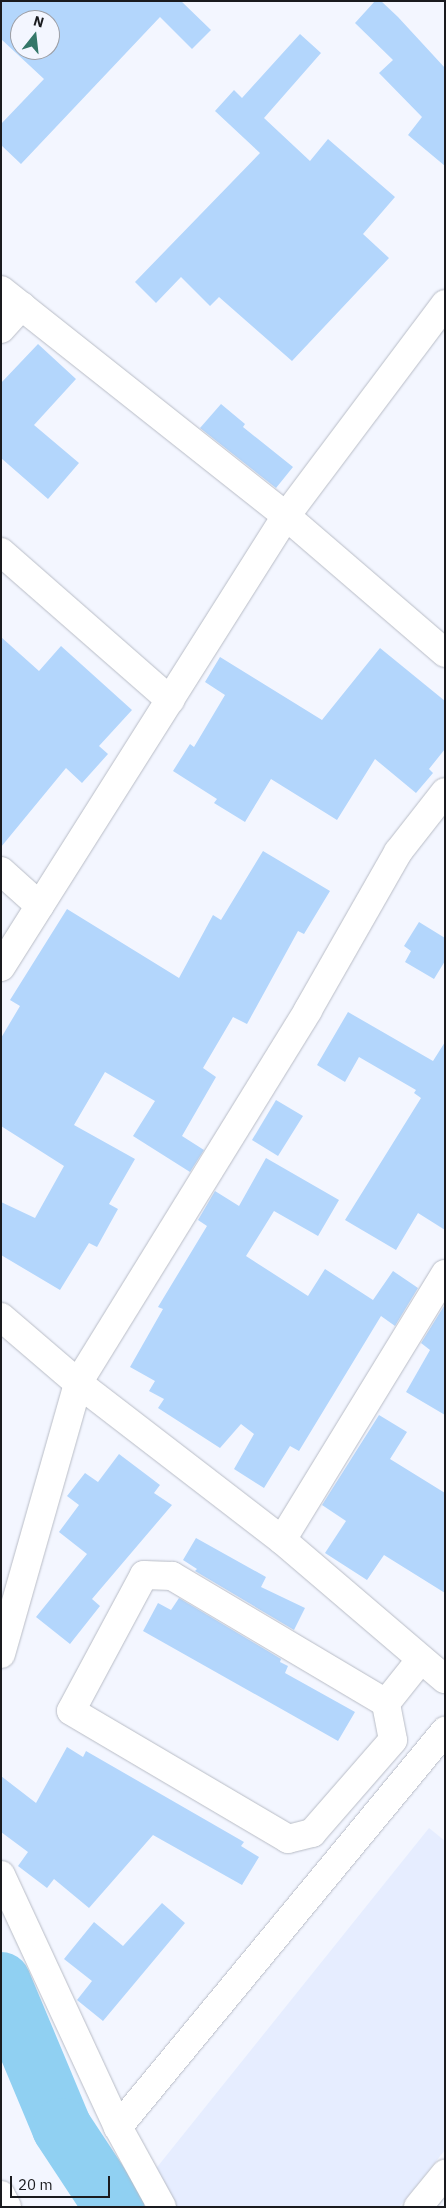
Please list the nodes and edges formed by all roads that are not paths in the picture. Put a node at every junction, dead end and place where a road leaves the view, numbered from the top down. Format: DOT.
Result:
graph roads {
  1 [pos="12,298"];
  2 [pos="445,304"];
  3 [pos="1,329"];
  4 [pos="286,516"];
  5 [pos="1,552"];
  6 [pos="445,653"];
  7 [pos="170,700"];
  8 [pos="445,792"];
  9 [pos="1,871"];
  10 [pos="40,906"];
  11 [pos="1,966"];
  12 [pos="445,1274"];
  13 [pos="1,1317"];
  14 [pos="78,1383"];
  15 [pos="282,1540"];
  16 [pos="1,1654"];
  17 [pos="421,1659"];
  18 [pos="445,1679"];
  19 [pos="386,1703"];
  20 [pos="445,1731"];
  21 [pos="1,1875"];
  22 [pos="118,2127"];
  23 [pos="445,2174"];
  24 [pos="1,2194"];
  25 [pos="7,2207"];
  26 [pos="162,2207"];
  27 [pos="418,2207"];
  1 -- 3 [label="street"];
  1 -- 4 [label="street"];
  2 -- 4 [label="street"];
  4 -- 6 [label="street"];
  4 -- 7 [label="street"];
  5 -- 7 [label="street"];
  7 -- 10 [label="street"];
  8 -- 14 [label="street"];
  9 -- 10 [label="street"];
  10 -- 11 [label="street"];
  12 -- 15 [label="street"];
  13 -- 14 [label="street"];
  14 -- 15 [label="street"];
  14 -- 16 [label="street"];
  15 -- 17 [label="street"];
  17 -- 18 [label="street"];
  17 -- 19 [label="street"];
  19 -- 19 [label="street"];
  20 -- 22 [label="street"];
  21 -- 22 [label="street"];
  22 -- 26 [label="street"];
  23 -- 27 [label="street"];
  24 -- 25 [label="street"];
}
